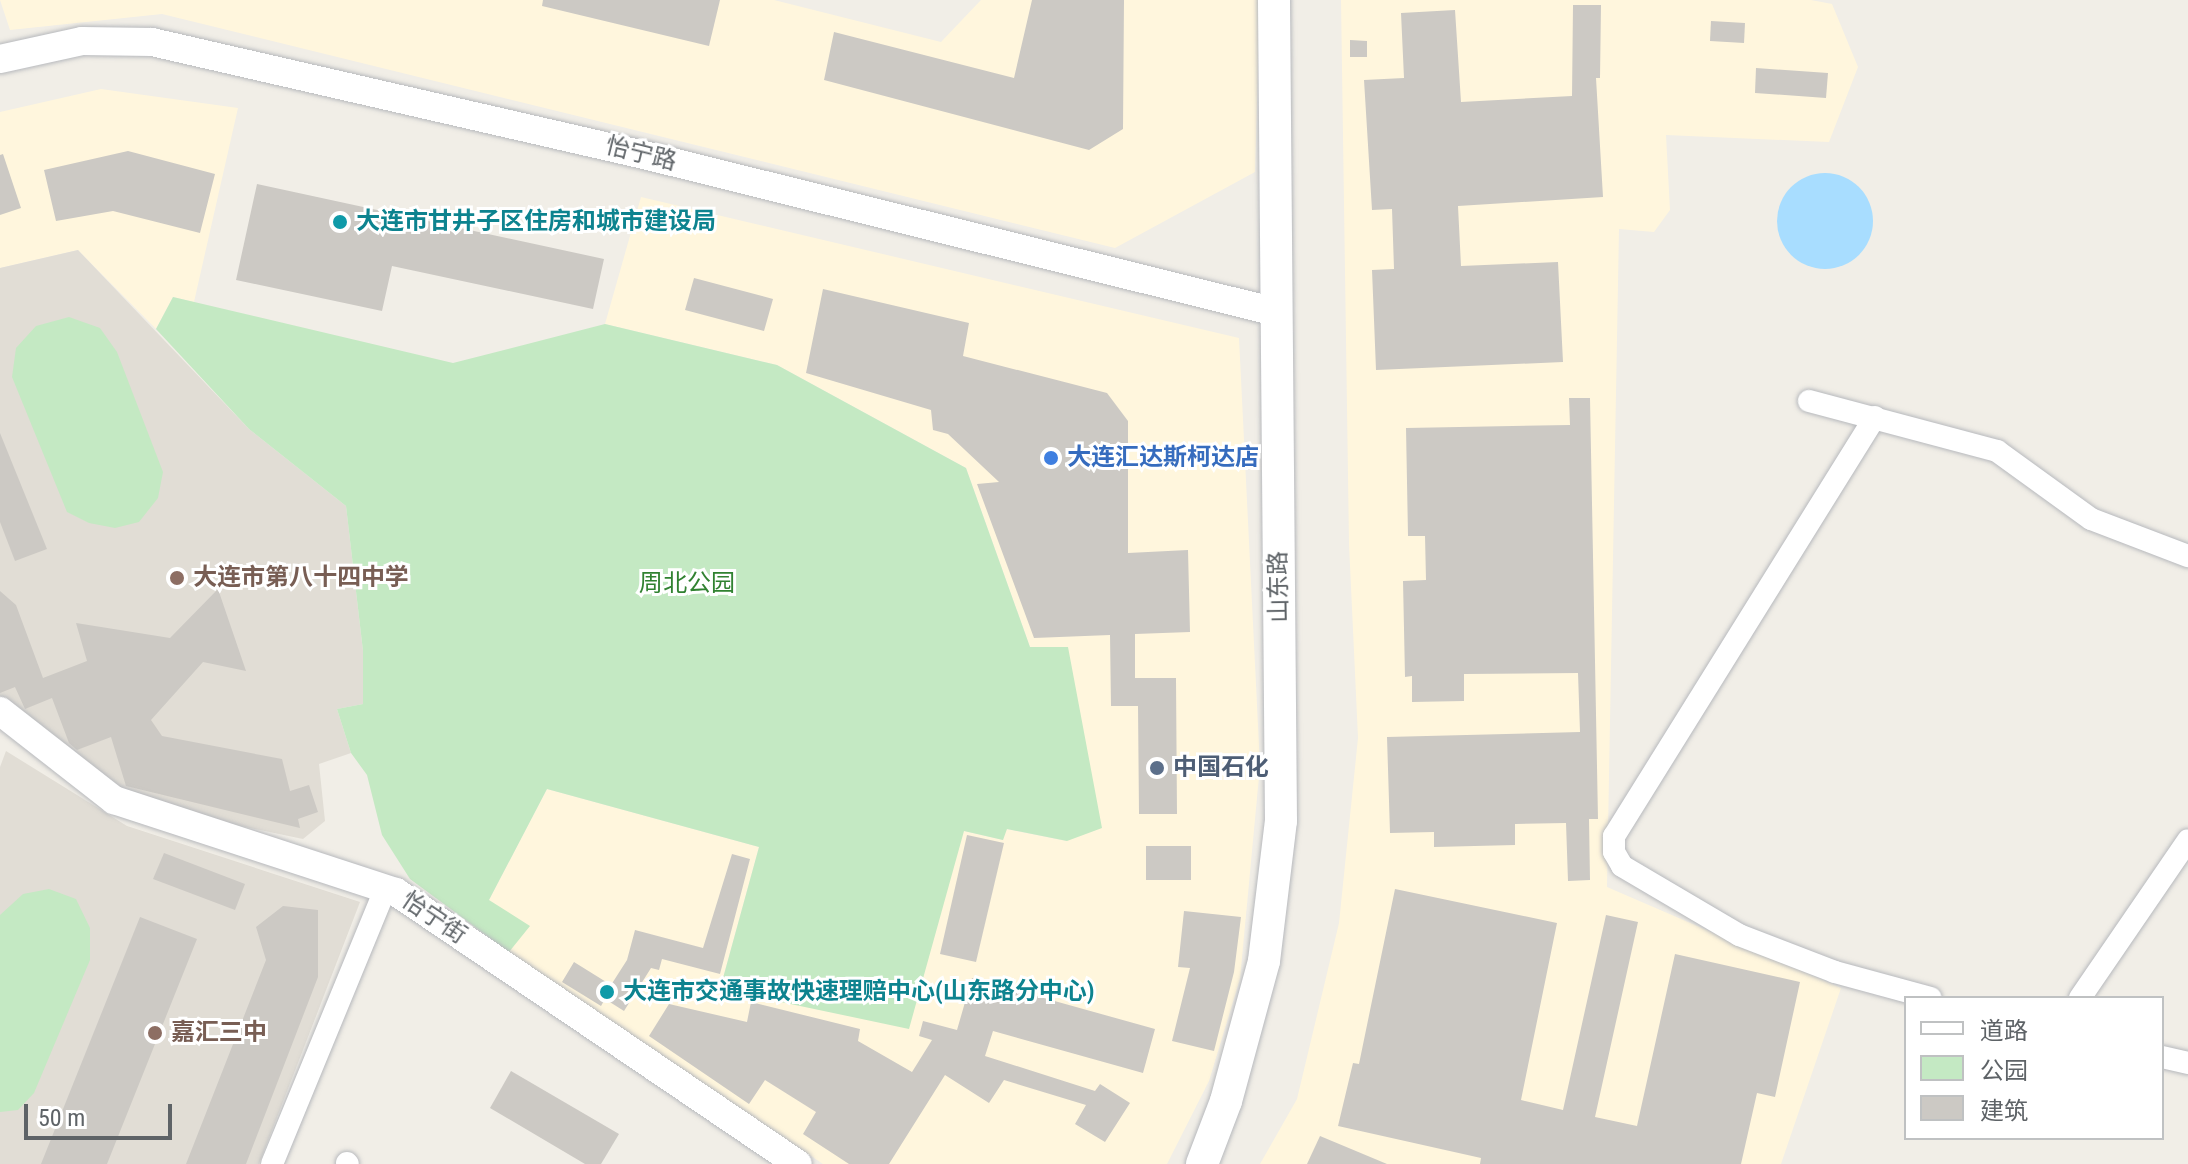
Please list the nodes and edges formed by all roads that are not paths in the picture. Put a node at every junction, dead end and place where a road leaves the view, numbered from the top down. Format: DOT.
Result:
graph roads {
  1 [pos="1274,0"];
  2 [pos="1,56"];
  3 [pos="1276,312"];
  4 [pos="1809,401"];
  5 [pos="1875,417"];
  6 [pos="2188,556"];
  7 [pos="0,711"];
  8 [pos="2188,840"];
  9 [pos="386,888"];
  10 [pos="1924,996"];
  11 [pos="2081,996"];
  12 [pos="2164,1057"];
  13 [pos="2188,1063"];
  14 [pos="272,1164"];
  15 [pos="797,1164"];
  16 [pos="1202,1164"];
  1 -- 3 [label="main road, 山东路"];
  2 -- 3 [label="street, 怡宁路"];
  3 -- 16 [label="main road, 山东路"];
  4 -- 5 [label="street"];
  5 -- 6 [label="street"];
  5 -- 10 [label="street"];
  7 -- 9 [label="street, 怡宁街"];
  8 -- 11 [label="street"];
  9 -- 14 [label="street"];
  9 -- 15 [label="street, 怡宁街"];
  12 -- 13 [label="street"];
}
